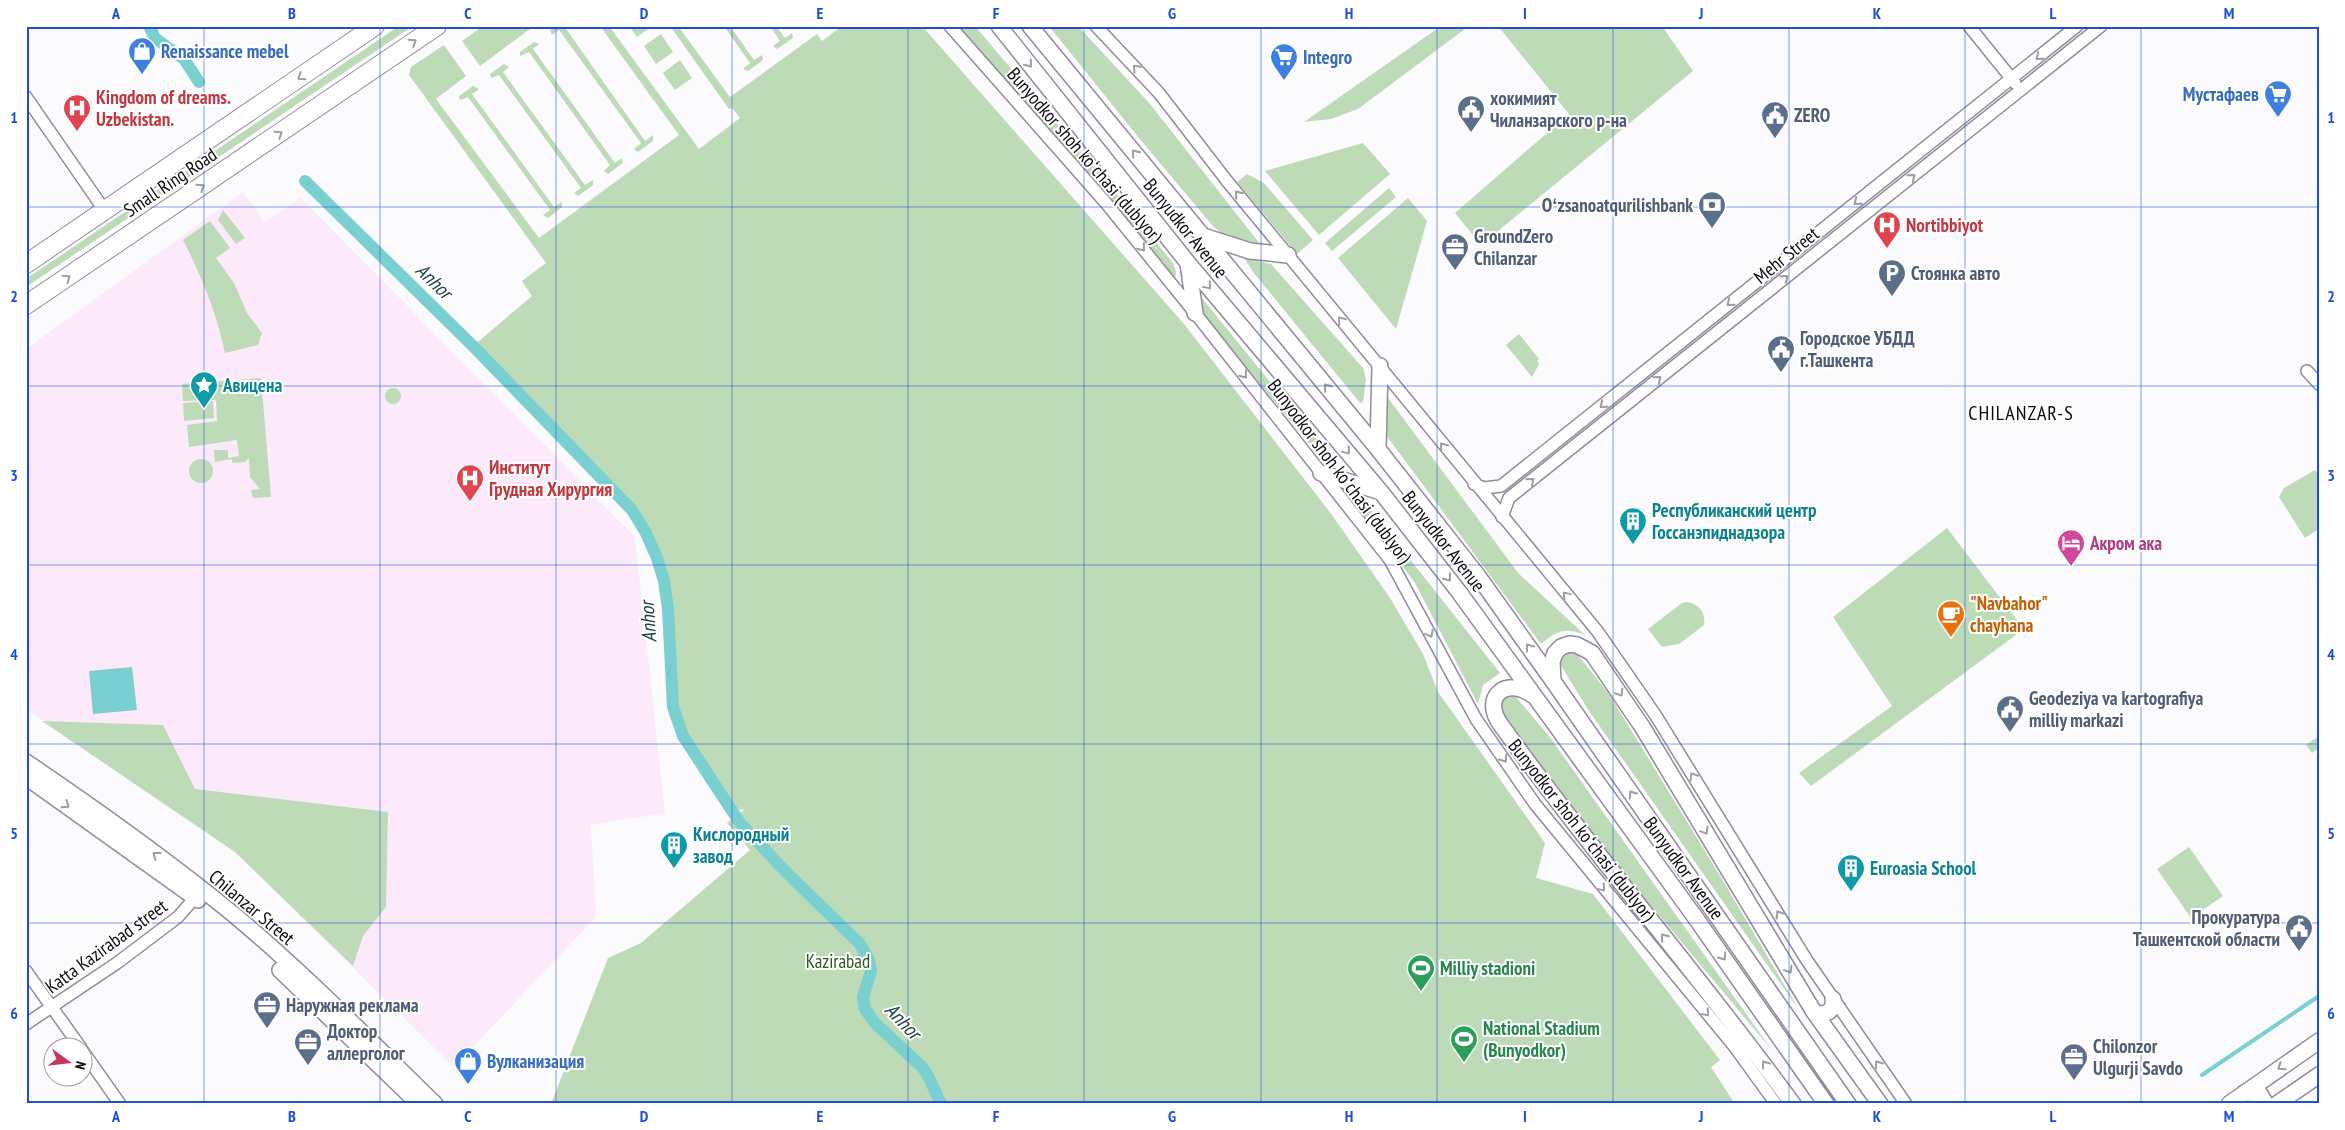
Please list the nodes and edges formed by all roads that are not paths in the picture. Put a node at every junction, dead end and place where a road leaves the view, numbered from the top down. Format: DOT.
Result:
graph roads {
  1 [pos="375,26"];
  2 [pos="436,26"];
  3 [pos="950,26"];
  4 [pos="999,26"];
  5 [pos="1030,26"];
  6 [pos="1096,26"];
  7 [pos="1969,26"];
  8 [pos="2077,26"];
  9 [pos="2101,26"];
  10 [pos="2011,79"];
  11 [pos="2001,87"];
  12 [pos="2021,90"];
  13 [pos="26,97"];
  14 [pos="2010,98"];
  15 [pos="105,211"];
  16 [pos="1828,225"];
  17 [pos="1203,236"];
  18 [pos="1837,237"];
  19 [pos="1809,240"];
  20 [pos="1818,251"];
  21 [pos="1288,255"];
  22 [pos="1188,263"];
  23 [pos="26,264"];
  24 [pos="26,305"];
  25 [pos="1195,313"];
  26 [pos="1380,366"];
  27 [pos="2307,371"];
  28 [pos="2319,384"];
  29 [pos="1378,449"];
  30 [pos="1321,473"];
  31 [pos="1474,484"];
  32 [pos="1501,486"];
  33 [pos="1382,492"];
  34 [pos="1509,498"];
  35 [pos="1502,518"];
  36 [pos="1554,681"];
  37 [pos="1534,696"];
  38 [pos="26,762"];
  39 [pos="26,777"];
  40 [pos="198,894"];
  41 [pos="26,971"];
  42 [pos="1833,999"];
  43 [pos="52,1006"];
  44 [pos="1814,1012"];
  45 [pos="26,1024"];
  46 [pos="74,1038"];
  47 [pos="2319,1041"];
  48 [pos="92,1063"];
  49 [pos="2319,1075"];
  50 [pos="2244,1093"];
  51 [pos="2286,1101"];
  52 [pos="120,1104"];
  53 [pos="419,1104"];
  54 [pos="435,1104"];
  55 [pos="1776,1104"];
  56 [pos="1793,1104"];
  57 [pos="1826,1104"];
  58 [pos="1848,1104"];
  59 [pos="1880,1104"];
  60 [pos="1906,1104"];
  61 [pos="2229,1104"];
  62 [pos="2266,1104"];
  1 -- 15 [label="highway, Small Ring Road, one-way"];
  24 -- 2 [label="highway, Small Ring Road, one-way"];
  3 -- 25 [label="street, Bunyodkor shoh koʻchasi (dublyor), one-way"];
  4 -- 22 [label="main road, Bunyudkor Avenue, one-way"];
  17 -- 5 [label="main road, Bunyudkor Avenue, one-way"];
  21 -- 6 [label="street, one-way"];
  7 -- 10 [label="street"];
  8 -- 10 [label="street, Mehr Street, one-way"];
  9 -- 12 [label="street, Mehr Street"];
  10 -- 11 [label="street, Mehr Street"];
  10 -- 12 [label="street"];
  11 -- 14 [label="street"];
  11 -- 16 [label="street, Mehr Street, one-way"];
  12 -- 14 [label="street, Mehr Street"];
  13 -- 15 [label="street"];
  18 -- 14 [label="street, Mehr Street, one-way"];
  15 -- 23 [label="highway, Small Ring Road"];
  16 -- 18 [label="street"];
  16 -- 19 [label="street, Mehr Street"];
  17 -- 21 [label="main road"];
  29 -- 17 [label="main road, Bunyudkor Avenue, one-way"];
  18 -- 20 [label="street, Mehr Street"];
  19 -- 20 [label="street"];
  19 -- 32 [label="street, Mehr Street, one-way"];
  34 -- 20 [label="street, Mehr Street, one-way"];
  26 -- 21 [label="street, one-way"];
  22 -- 25 [label="main road"];
  22 -- 33 [label="main road, Bunyudkor Avenue, one-way"];
  25 -- 30 [label="street, Bunyodkor shoh koʻchasi (dublyor), one-way"];
  26 -- 29 [label="main road"];
  31 -- 26 [label="street, one-way"];
  27 -- 28 [label="street"];
  36 -- 29 [label="main road, Bunyudkor Avenue, one-way"];
  30 -- 33 [label="main road"];
  30 -- 55 [label="street, Bunyodkor shoh koʻchasi (dublyor), one-way"];
  31 -- 32 [label="street"];
  31 -- 35 [label="street"];
  32 -- 34 [label="street"];
  33 -- 37 [label="main road, Bunyudkor Avenue, one-way"];
  34 -- 35 [label="street"];
  42 -- 35 [label="street, one-way"];
  36 -- 44 [label="main road, one-way"];
  58 -- 36 [label="main road, Bunyudkor Avenue, one-way"];
  56 -- 37 [label="main road, one-way"];
  37 -- 57 [label="main road, Bunyudkor Avenue, one-way"];
  40 -- 38 [label="main road, Chilanzar Street, one-way"];
  39 -- 40 [label="main road, Chilanzar Street, one-way"];
  40 -- 43 [label="street, Katta Kazirabad street"];
  40 -- 53 [label="main road, Chilanzar Street"];
  40 -- 54 [label="main road, Chilanzar Street"];
  41 -- 43 [label="street"];
  42 -- 44 [label="main road"];
  60 -- 42 [label="street, one-way"];
  43 -- 45 [label="street, Katta Kazirabad street"];
  43 -- 46 [label="street"];
  44 -- 59 [label="main road"];
  47 -- 50 [label="main road, one-way"];
  48 -- 52 [label="street"];
  49 -- 51 [label="main road"];
  50 -- 61 [label="main road"];
  50 -- 62 [label="main road"];
}
